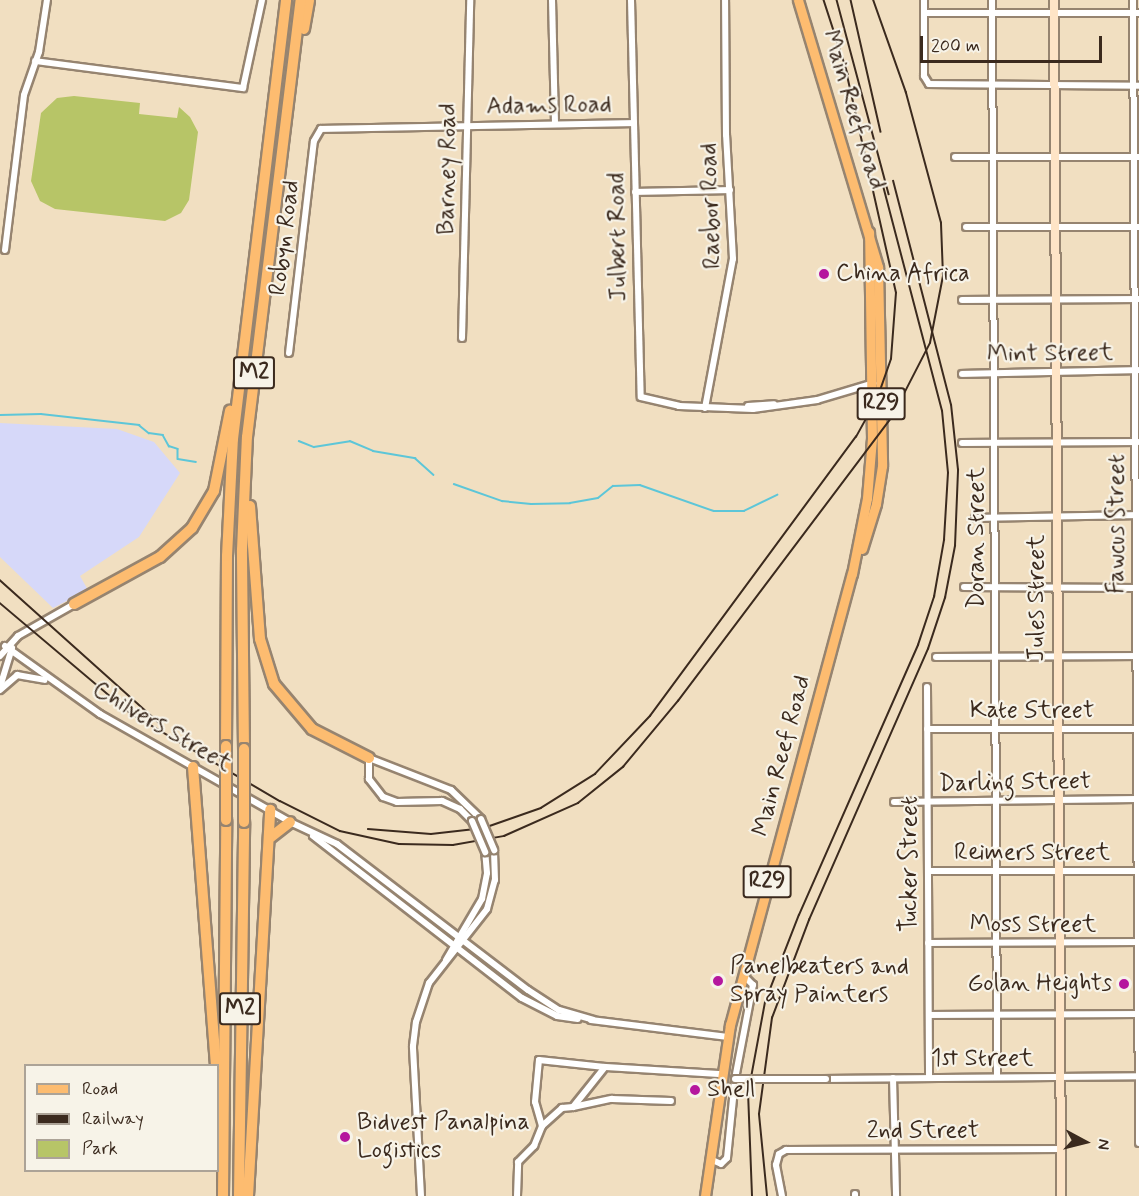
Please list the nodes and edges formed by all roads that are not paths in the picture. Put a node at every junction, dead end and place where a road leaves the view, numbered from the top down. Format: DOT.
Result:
graph roads {
  1 [pos="46,0"];
  2 [pos="262,0"];
  3 [pos="286,0"];
  4 [pos="301,0"];
  5 [pos="309,0"];
  6 [pos="470,0"];
  7 [pos="552,0"];
  8 [pos="631,0"];
  9 [pos="725,0"];
  10 [pos="798,0"];
  11 [pos="924,0"];
  12 [pos="992,0"];
  13 [pos="1054,0"];
  14 [pos="1133,0"];
  15 [pos="924,13"];
  16 [pos="992,13"];
  17 [pos="1055,13"];
  18 [pos="1136,13"];
  19 [pos="35,61"];
  20 [pos="993,86"];
  21 [pos="1136,86"];
  22 [pos="1055,87"];
  23 [pos="287,120"];
  24 [pos="634,123"];
  25 [pos="555,124"];
  26 [pos="467,126"];
  27 [pos="321,129"];
  28 [pos="955,157"];
  29 [pos="994,157"];
  30 [pos="1136,157"];
  31 [pos="1054,158"];
  32 [pos="730,190"];
  33 [pos="635,192"];
  34 [pos="966,227"];
  35 [pos="1137,227"];
  36 [pos="994,228"];
  37 [pos="1057,228"];
  38 [pos="5,250"];
  39 [pos="994,299"];
  40 [pos="1057,299"];
  41 [pos="1137,299"];
  42 [pos="962,300"];
  43 [pos="258,334"];
  44 [pos="245,338"];
  45 [pos="462,338"];
  46 [pos="289,353"];
  47 [pos="1137,370"];
  48 [pos="1056,372"];
  49 [pos="996,373"];
  50 [pos="962,374"];
  51 [pos="876,383"];
  52 [pos="705,408"];
  53 [pos="995,442"];
  54 [pos="1137,442"];
  55 [pos="962,443"];
  56 [pos="1057,443"];
  57 [pos="1137,514"];
  58 [pos="1056,516"];
  59 [pos="975,518"];
  60 [pos="995,518"];
  61 [pos="964,587"];
  62 [pos="996,587"];
  63 [pos="1057,587"];
  64 [pos="1135,588"];
  65 [pos="74,604"];
  66 [pos="8,649"];
  67 [pos="0,656"];
  68 [pos="1137,656"];
  69 [pos="936,657"];
  70 [pos="995,657"];
  71 [pos="1057,657"];
  72 [pos="51,682"];
  73 [pos="927,687"];
  74 [pos="0,689"];
  75 [pos="996,728"];
  76 [pos="1058,728"];
  77 [pos="927,729"];
  78 [pos="1138,729"];
  79 [pos="369,758"];
  80 [pos="193,767"];
  81 [pos="995,799"];
  82 [pos="1137,799"];
  83 [pos="1059,800"];
  84 [pos="894,802"];
  85 [pos="927,802"];
  86 [pos="270,810"];
  87 [pos="290,822"];
  88 [pos="307,830"];
  89 [pos="271,837"];
  90 [pos="1059,870"];
  91 [pos="928,871"];
  92 [pos="1137,871"];
  93 [pos="995,872"];
  94 [pos="458,936"];
  95 [pos="465,941"];
  96 [pos="995,942"];
  97 [pos="1059,942"];
  98 [pos="1138,942"];
  99 [pos="928,944"];
  100 [pos="452,945"];
  101 [pos="458,950"];
  102 [pos="445,960"];
  103 [pos="743,975"];
  104 [pos="996,1014"];
  105 [pos="1060,1014"];
  106 [pos="1138,1014"];
  107 [pos="929,1015"];
  108 [pos="593,1020"];
  109 [pos="728,1037"];
  110 [pos="1138,1049"];
  111 [pos="216,1064"];
  112 [pos="605,1067"];
  113 [pos="720,1074"];
  114 [pos="1139,1076"];
  115 [pos="997,1077"];
  116 [pos="1060,1077"];
  117 [pos="893,1078"];
  118 [pos="929,1078"];
  119 [pos="735,1079"];
  120 [pos="671,1101"];
  121 [pos="219,1107"];
  122 [pos="573,1107"];
  123 [pos="542,1126"];
  124 [pos="1139,1143"];
  125 [pos="1060,1149"];
  126 [pos="895,1150"];
  127 [pos="223,1159"];
  128 [pos="710,1159"];
  129 [pos="223,1196"];
  130 [pos="239,1196"];
  131 [pos="248,1196"];
  132 [pos="422,1196"];
  133 [pos="517,1196"];
  134 [pos="705,1196"];
  135 [pos="782,1196"];
  136 [pos="896,1196"];
  137 [pos="1061,1196"];
  1 -- 19 [label="street"];
  2 -- 19 [label="street"];
  3 -- 44 [label="highway, M2"];
  4 -- 23 [label="highway, M2"];
  5 -- 23 [label="highway"];
  6 -- 26 [label="street, Barney Road"];
  7 -- 25 [label="street"];
  8 -- 24 [label="street, Julbert Road"];
  9 -- 32 [label="street, Raebor Road"];
  10 -- 51 [label="main road, Main Reef Road / R29"];
  11 -- 15 [label="street"];
  12 -- 16 [label="street, Doran Street"];
  13 -- 17 [label="main road, Jules Street"];
  14 -- 18 [label="street, Fawcus Street"];
  15 -- 16 [label="street"];
  15 -- 20 [label="street"];
  16 -- 17 [label="street"];
  16 -- 20 [label="street, Doran Street"];
  17 -- 18 [label="street"];
  17 -- 22 [label="main road, Jules Street"];
  18 -- 21 [label="street, Fawcus Street"];
  19 -- 38 [label="street"];
  20 -- 22 [label="street"];
  20 -- 29 [label="street, Doran Street"];
  21 -- 22 [label="street"];
  21 -- 30 [label="street, Fawcus Street"];
  22 -- 31 [label="main road, Jules Street"];
  23 -- 43 [label="highway, M2"];
  24 -- 25 [label="street, Adams Road"];
  24 -- 33 [label="street, Julbert Road"];
  25 -- 26 [label="street, Adams Road"];
  26 -- 27 [label="street, Adams Road"];
  26 -- 45 [label="street, Barney Road"];
  27 -- 46 [label="street, Robyn Road"];
  28 -- 29 [label="street"];
  29 -- 31 [label="street"];
  29 -- 36 [label="street, Doran Street"];
  30 -- 31 [label="street"];
  30 -- 35 [label="street, Fawcus Street"];
  31 -- 37 [label="main road, Jules Street"];
  32 -- 33 [label="street"];
  32 -- 52 [label="street, Raebor Road"];
  33 -- 52 [label="street, Julbert Road"];
  34 -- 36 [label="street"];
  35 -- 37 [label="street"];
  35 -- 41 [label="street, Fawcus Street"];
  36 -- 37 [label="street"];
  36 -- 39 [label="street, Doran Street"];
  37 -- 40 [label="main road, Jules Street"];
  39 -- 40 [label="street"];
  39 -- 42 [label="street"];
  39 -- 49 [label="street, Doran Street"];
  40 -- 41 [label="street"];
  40 -- 48 [label="main road, Jules Street"];
  41 -- 47 [label="street, Fawcus Street"];
  43 -- 79 [label="highway"];
  43 -- 130 [label="highway, M2, bridge"];
  44 -- 65 [label="highway"];
  44 -- 127 [label="highway, M2, bridge"];
  47 -- 48 [label="street, Mint Street"];
  47 -- 54 [label="street, Fawcus Street"];
  48 -- 49 [label="street, Mint Street"];
  48 -- 56 [label="main road, Jules Street"];
  49 -- 50 [label="street, Mint Street"];
  49 -- 53 [label="street, Doran Street"];
  51 -- 52 [label="street"];
  51 -- 103 [label="main road, Main Reef Road / R29"];
  53 -- 55 [label="street"];
  53 -- 56 [label="street"];
  53 -- 60 [label="street, Doran Street"];
  54 -- 56 [label="street"];
  54 -- 57 [label="street, Fawcus Street"];
  56 -- 58 [label="main road, Jules Street"];
  57 -- 58 [label="street"];
  57 -- 64 [label="street, Fawcus Street"];
  58 -- 60 [label="street"];
  58 -- 63 [label="main road, Jules Street"];
  59 -- 60 [label="street"];
  60 -- 62 [label="street, Doran Street"];
  61 -- 62 [label="street"];
  62 -- 63 [label="street"];
  62 -- 70 [label="street, Doran Street"];
  63 -- 64 [label="street"];
  63 -- 71 [label="main road, Jules Street"];
  64 -- 68 [label="street, Fawcus Street"];
  65 -- 66 [label="street"];
  66 -- 67 [label="street"];
  66 -- 72 [label="street, Chilvers Street"];
  66 -- 74 [label="street"];
  68 -- 71 [label="street"];
  68 -- 78 [label="street, Fawcus Street"];
  69 -- 70 [label="street"];
  70 -- 71 [label="street"];
  70 -- 75 [label="street, Doran Street"];
  71 -- 76 [label="main road, Jules Street"];
  72 -- 74 [label="street"];
  72 -- 80 [label="street, Chilvers Street"];
  73 -- 77 [label="street, Tucker Street"];
  75 -- 76 [label="street, Kate Street"];
  75 -- 77 [label="street, Kate Street"];
  75 -- 81 [label="street, Doran Street"];
  76 -- 78 [label="street, Kate Street"];
  76 -- 83 [label="main road, Jules Street"];
  77 -- 85 [label="street, Tucker Street"];
  78 -- 82 [label="street, Fawcus Street"];
  79 -- 94 [label="street, bridge"];
  79 -- 95 [label="street, bridge"];
  80 -- 86 [label="street, Chilvers Street"];
  80 -- 111 [label="highway"];
  81 -- 83 [label="street, Darling Street"];
  81 -- 85 [label="street, Darling Street"];
  81 -- 93 [label="street, Doran Street"];
  82 -- 83 [label="street, Darling Street"];
  82 -- 92 [label="street, Fawcus Street"];
  83 -- 90 [label="main road, Jules Street"];
  84 -- 85 [label="street, Darling Street"];
  85 -- 91 [label="street, Tucker Street"];
  86 -- 87 [label="street, Chilvers Street"];
  86 -- 89 [label="highway"];
  87 -- 88 [label="street, Chilvers Street"];
  87 -- 89 [label="highway"];
  88 -- 94 [label="street, Chilvers Street"];
  88 -- 100 [label="street, Chilvers Street"];
  89 -- 131 [label="highway"];
  90 -- 92 [label="street, Reimers Street"];
  90 -- 93 [label="street, Reimers Street"];
  90 -- 97 [label="main road, Jules Street"];
  91 -- 93 [label="street, Reimers Street"];
  91 -- 99 [label="street, Tucker Street"];
  92 -- 98 [label="street, Fawcus Street"];
  93 -- 96 [label="street, Doran Street"];
  94 -- 95 [label="street, Chilvers Street"];
  94 -- 100 [label="street"];
  95 -- 101 [label="street"];
  95 -- 108 [label="street, Chilvers Street"];
  96 -- 97 [label="street, Moss Street"];
  96 -- 99 [label="street, Moss Street"];
  96 -- 104 [label="street, Doran Street"];
  97 -- 98 [label="street, Moss Street"];
  97 -- 105 [label="main road, Jules Street"];
  98 -- 106 [label="street, Fawcus Street"];
  99 -- 107 [label="street, Tucker Street"];
  100 -- 101 [label="street, Chilvers Street"];
  100 -- 102 [label="street"];
  101 -- 102 [label="street"];
  101 -- 108 [label="street, Chilvers Street"];
  102 -- 132 [label="street"];
  103 -- 109 [label="main road, Main Reef Road / R29"];
  103 -- 119 [label="street"];
  104 -- 105 [label="street"];
  104 -- 107 [label="street"];
  104 -- 115 [label="street, Doran Street"];
  105 -- 106 [label="street"];
  105 -- 116 [label="main road, Jules Street"];
  106 -- 110 [label="street, Fawcus Street"];
  107 -- 118 [label="street, Tucker Street"];
  108 -- 109 [label="street, Chilvers Street"];
  109 -- 113 [label="main road, Main Reef Road / R29"];
  110 -- 114 [label="street, Fawcus Street"];
  112 -- 113 [label="street"];
  112 -- 122 [label="street"];
  112 -- 123 [label="street"];
  113 -- 128 [label="main road, Main Reef Road / R29"];
  114 -- 116 [label="street, 1st Street"];
  114 -- 124 [label="street, Fawcus Street"];
  115 -- 116 [label="street, 1st Street"];
  115 -- 118 [label="street, 1st Street"];
  116 -- 125 [label="main road, Jules Street"];
  117 -- 118 [label="street, 1st Street"];
  117 -- 119 [label="street, 1st Street, bridge"];
  117 -- 126 [label="street"];
  119 -- 128 [label="street"];
  120 -- 122 [label="street"];
  121 -- 127 [label="highway"];
  122 -- 123 [label="street"];
  123 -- 133 [label="street"];
  125 -- 126 [label="street, 2nd Street"];
  125 -- 137 [label="main road, Jules Street"];
  126 -- 135 [label="street, 2nd Street"];
  126 -- 136 [label="street"];
  127 -- 129 [label="highway, M2"];
  128 -- 134 [label="main road, Main Reef Road / R29"];
}
